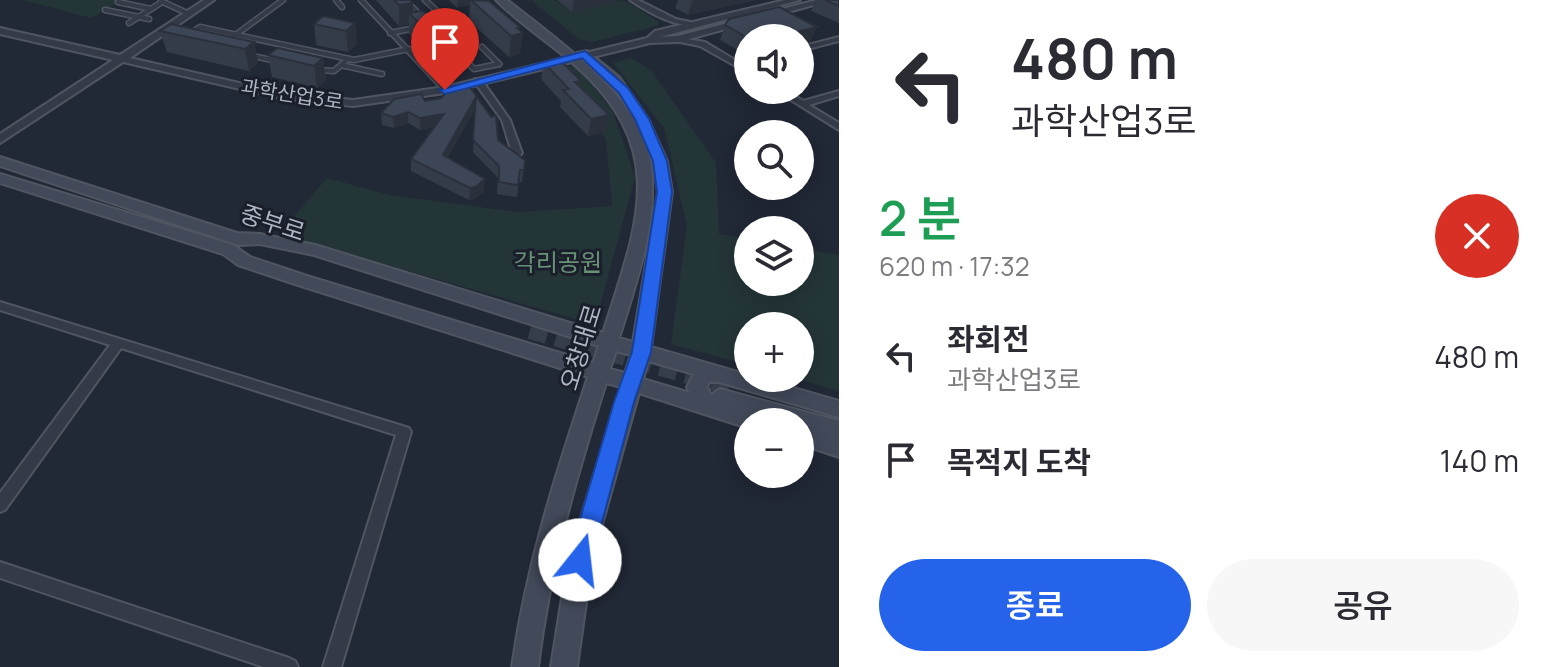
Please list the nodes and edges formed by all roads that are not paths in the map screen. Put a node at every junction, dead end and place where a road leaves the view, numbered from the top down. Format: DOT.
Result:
graph roads {
  1 [pos="210,0"];
  2 [pos="283,0"];
  3 [pos="336,0"];
  4 [pos="361,0"];
  5 [pos="405,0"];
  6 [pos="425,0"];
  7 [pos="501,0"];
  8 [pos="514,0"];
  9 [pos="635,0"];
  10 [pos="796,0"];
  11 [pos="828,0"];
  12 [pos="160,1"];
  13 [pos="118,2"];
  14 [pos="342,7"];
  15 [pos="151,9"];
  16 [pos="105,10"];
  17 [pos="651,11"];
  18 [pos="189,14"];
  19 [pos="138,17"];
  20 [pos="423,17"];
  21 [pos="149,19"];
  22 [pos="129,23"];
  23 [pos="430,25"];
  24 [pos="417,28"];
  25 [pos="699,28"];
  26 [pos="0,31"];
  27 [pos="665,31"];
  28 [pos="390,33"];
  29 [pos="235,34"];
  30 [pos="678,39"];
  31 [pos="839,39"];
  32 [pos="180,40"];
  33 [pos="650,40"];
  34 [pos="226,41"];
  35 [pos="814,45"];
  36 [pos="288,46"];
  37 [pos="452,47"];
  38 [pos="482,47"];
  39 [pos="409,49"];
  40 [pos="714,50"];
  41 [pos="244,54"];
  42 [pos="578,56"];
  43 [pos="123,59"];
  44 [pos="348,59"];
  45 [pos="271,60"];
  46 [pos="734,61"];
  47 [pos="285,63"];
  48 [pos="341,65"];
  49 [pos="314,69"];
  50 [pos="382,74"];
  51 [pos="478,81"];
  52 [pos="445,90"];
  53 [pos="839,93"];
  54 [pos="814,100"];
  55 [pos="802,104"];
  56 [pos="839,127"];
  57 [pos="0,139"];
  58 [pos="517,153"];
  59 [pos="0,161"];
  60 [pos="0,178"];
  61 [pos="232,244"];
  62 [pos="0,306"];
  63 [pos="530,335"];
  64 [pos="118,343"];
  65 [pos="610,343"];
  66 [pos="641,352"];
  67 [pos="601,374"];
  68 [pos="632,384"];
  69 [pos="725,393"];
  70 [pos="742,408"];
  71 [pos="839,409"];
  72 [pos="839,421"];
  73 [pos="839,430"];
  74 [pos="814,440"];
  75 [pos="839,448"];
  76 [pos="0,505"];
  77 [pos="0,570"];
  78 [pos="289,667"];
  79 [pos="332,667"];
  80 [pos="525,667"];
  81 [pos="564,667"];
  1 -- 18 [label="street"];
  2 -- 29 [label="lane"];
  3 -- 14 [label="lane"];
  4 -- 28 [label="lane"];
  5 -- 20 [label="lane"];
  6 -- 20 [label="lane"];
  7 -- 42 [label="main road, 오창대로"];
  8 -- 42 [label="main road, 오창대로"];
  9 -- 17 [label="street"];
  10 -- 25 [label="street"];
  11 -- 25 [label="street"];
  12 -- 15 [label="lane"];
  12 -- 18 [label="lane"];
  13 -- 15 [label="lane"];
  15 -- 19 [label="lane"];
  16 -- 19 [label="lane"];
  17 -- 25 [label="street"];
  17 -- 27 [label="street"];
  18 -- 43 [label="street"];
  19 -- 21 [label="lane"];
  19 -- 22 [label="lane"];
  20 -- 23 [label="lane"];
  24 -- 28 [label="lane"];
  25 -- 27 [label="street"];
  25 -- 30 [label="street"];
  25 -- 40 [label="street"];
  26 -- 43 [label="street, 과학산업3로"];
  27 -- 33 [label="street"];
  28 -- 39 [label="lane"];
  29 -- 32 [label="lane"];
  29 -- 34 [label="lane"];
  29 -- 36 [label="lane"];
  30 -- 33 [label="street"];
  30 -- 40 [label="street"];
  31 -- 35 [label="street"];
  33 -- 42 [label="street, 과학산업3로"];
  36 -- 44 [label="lane"];
  36 -- 45 [label="lane"];
  37 -- 38 [label="lane"];
  39 -- 44 [label="lane"];
  39 -- 52 [label="lane"];
  40 -- 46 [label="street"];
  41 -- 45 [label="lane"];
  42 -- 51 [label="street, 과학산업3로"];
  42 -- 65 [label="main road, 오창대로"];
  42 -- 66 [label="main road, 오창대로"];
  43 -- 52 [label="street, 과학산업3로"];
  43 -- 57 [label="street"];
  44 -- 48 [label="lane"];
  45 -- 47 [label="lane"];
  48 -- 49 [label="lane"];
  48 -- 50 [label="lane"];
  51 -- 52 [label="street, 과학산업3로"];
  51 -- 58 [label="street"];
  53 -- 54 [label="street"];
  55 -- 56 [label="street"];
  59 -- 61 [label="main road, 중부로"];
  60 -- 61 [label="main road, 중부로"];
  61 -- 63 [label="main road"];
  61 -- 63 [label="main road"];
  62 -- 64 [label="street"];
  63 -- 65 [label="main road"];
  63 -- 67 [label="main road"];
  64 -- 76 [label="street"];
  64 -- 79 [label="street"];
  65 -- 66 [label="main road"];
  65 -- 67 [label="main road, 오창대로"];
  66 -- 68 [label="main road, 오창대로"];
  66 -- 69 [label="main road"];
  67 -- 68 [label="main road"];
  67 -- 80 [label="main road, 오창대로"];
  68 -- 69 [label="main road"];
  68 -- 81 [label="main road, 오창대로"];
  69 -- 70 [label="main road"];
  69 -- 71 [label="main road"];
  69 -- 72 [label="main road"];
  69 -- 73 [label="main road"];
  74 -- 75 [label="main road"];
  77 -- 78 [label="street"];
}
